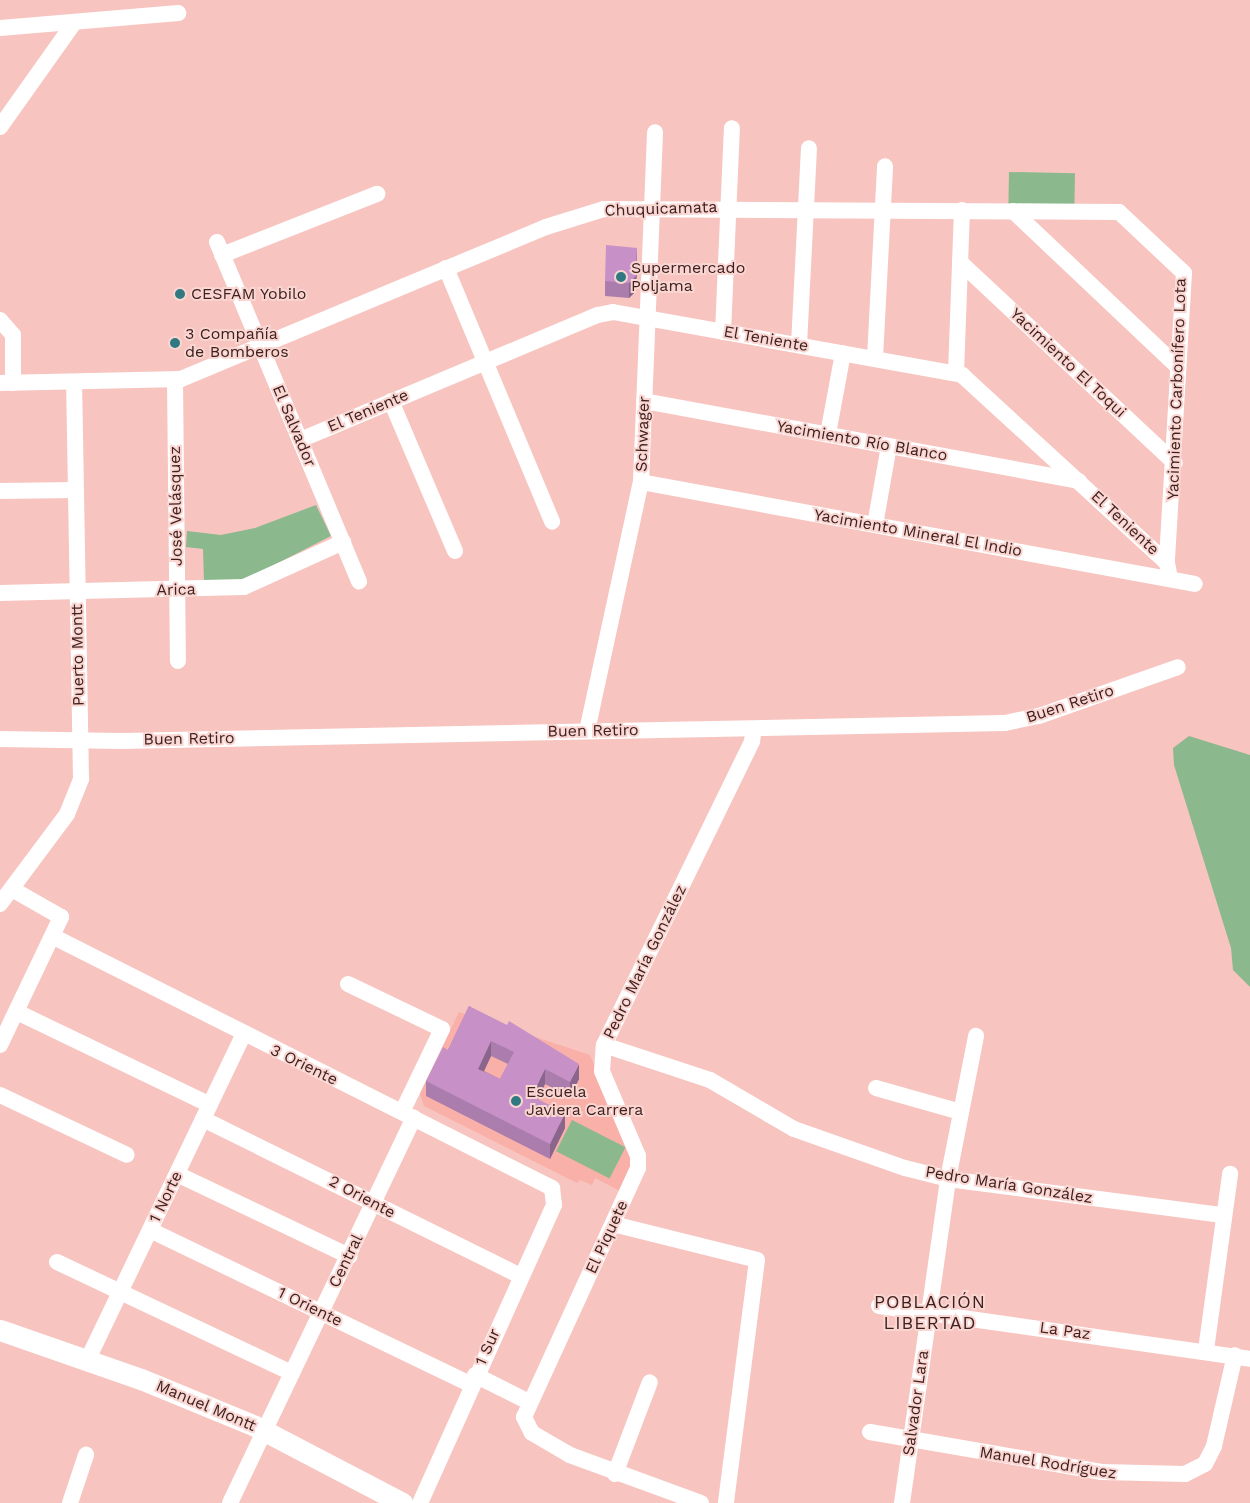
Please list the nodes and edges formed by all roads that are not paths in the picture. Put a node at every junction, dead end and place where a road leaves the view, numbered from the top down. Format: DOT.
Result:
graph roads {
  1 [pos="178,13"];
  2 [pos="74,23"];
  3 [pos="0,28"];
  4 [pos="0,127"];
  5 [pos="732,128"];
  6 [pos="655,132"];
  7 [pos="809,148"];
  8 [pos="885,166"];
  9 [pos="377,194"];
  10 [pos="652,206"];
  11 [pos="729,207"];
  12 [pos="806,208"];
  13 [pos="883,209"];
  14 [pos="962,210"];
  15 [pos="1013,211"];
  16 [pos="1119,212"];
  17 [pos="960,262"];
  18 [pos="446,268"];
  19 [pos="647,319"];
  20 [pos="0,320"];
  21 [pos="723,332"];
  22 [pos="260,345"];
  23 [pos="799,345"];
  24 [pos="843,353"];
  25 [pos="875,358"];
  26 [pos="485,362"];
  27 [pos="1178,367"];
  28 [pos="956,372"];
  29 [pos="175,381"];
  30 [pos="74,382"];
  31 [pos="7,383"];
  32 [pos="391,401"];
  33 [pos="644,401"];
  34 [pos="828,434"];
  35 [pos="300,440"];
  36 [pos="889,446"];
  37 [pos="1175,463"];
  38 [pos="1080,481"];
  39 [pos="641,482"];
  40 [pos="75,490"];
  41 [pos="0,491"];
  42 [pos="552,522"];
  43 [pos="875,525"];
  44 [pos="342,542"];
  45 [pos="455,551"];
  46 [pos="1169,571"];
  47 [pos="359,582"];
  48 [pos="1194,584"];
  49 [pos="177,590"];
  50 [pos="77,591"];
  51 [pos="0,593"];
  52 [pos="178,660"];
  53 [pos="1178,667"];
  54 [pos="754,729"];
  55 [pos="587,731"];
  56 [pos="81,738"];
  57 [pos="0,739"];
  58 [pos="12,889"];
  59 [pos="0,904"];
  60 [pos="54,937"];
  61 [pos="348,984"];
  62 [pos="17,1012"];
  63 [pos="244,1036"];
  64 [pos="976,1036"];
  65 [pos="0,1045"];
  66 [pos="604,1045"];
  67 [pos="876,1088"];
  68 [pos="0,1095"];
  69 [pos="207,1112"];
  70 [pos="962,1112"];
  71 [pos="408,1115"];
  72 [pos="127,1155"];
  73 [pos="177,1174"];
  74 [pos="1230,1174"];
  75 [pos="948,1179"];
  76 [pos="554,1192"];
  77 [pos="373,1204"];
  78 [pos="1221,1215"];
  79 [pos="613,1224"];
  80 [pos="150,1230"];
  81 [pos="349,1256"];
  82 [pos="57,1262"];
  83 [pos="520,1276"];
  84 [pos="120,1292"];
  85 [pos="880,1306"];
  86 [pos="322,1312"];
  87 [pos="930,1313"];
  88 [pos="0,1330"];
  89 [pos="1206,1350"];
  90 [pos="1242,1357"];
  91 [pos="88,1359"];
  92 [pos="292,1373"];
  93 [pos="473,1379"];
  94 [pos="650,1382"];
  95 [pos="529,1402"];
  96 [pos="265,1431"];
  97 [pos="870,1432"];
  98 [pos="910,1441"];
  99 [pos="86,1455"];
  100 [pos="615,1474"];
  101 [pos="70,1503"];
  102 [pos="230,1503"];
  103 [pos="402,1503"];
  104 [pos="420,1503"];
  105 [pos="701,1503"];
  106 [pos="726,1503"];
  107 [pos="902,1503"];
  1 -- 2 [label="street"];
  2 -- 3 [label="street"];
  2 -- 4 [label="street"];
  5 -- 11 [label="street"];
  6 -- 10 [label="street, Schwager"];
  7 -- 12 [label="street"];
  8 -- 13 [label="street"];
  9 -- 22 [label="street, El Salvador"];
  10 -- 11 [label="street, Chuquicamata"];
  10 -- 18 [label="street, Chuquicamata"];
  10 -- 19 [label="street, Schwager"];
  11 -- 12 [label="street, Chuquicamata"];
  11 -- 21 [label="street"];
  12 -- 13 [label="street, Chuquicamata"];
  12 -- 23 [label="street"];
  13 -- 14 [label="street, Chuquicamata"];
  13 -- 25 [label="street"];
  14 -- 15 [label="street, Chuquicamata"];
  14 -- 17 [label="street"];
  15 -- 16 [label="street, Chuquicamata"];
  15 -- 27 [label="street"];
  16 -- 27 [label="street, Yacimiento Carbonífero Lota"];
  17 -- 28 [label="street"];
  17 -- 37 [label="street, Yacimiento El Toqui"];
  18 -- 22 [label="street, Chuquicamata"];
  18 -- 26 [label="street"];
  19 -- 21 [label="street, El Teniente"];
  19 -- 26 [label="street, El Teniente"];
  19 -- 33 [label="street, Schwager"];
  20 -- 31 [label="street"];
  21 -- 23 [label="street, El Teniente"];
  22 -- 29 [label="street, Chuquicamata"];
  22 -- 35 [label="street, El Salvador"];
  23 -- 24 [label="street, El Teniente"];
  24 -- 25 [label="street, El Teniente"];
  24 -- 34 [label="street"];
  25 -- 28 [label="street, El Teniente"];
  26 -- 32 [label="street, El Teniente"];
  26 -- 42 [label="street"];
  27 -- 37 [label="street, Yacimiento Carbonífero Lota"];
  28 -- 38 [label="street, El Teniente"];
  29 -- 30 [label="street"];
  29 -- 49 [label="street, José Velásquez"];
  30 -- 31 [label="street"];
  30 -- 40 [label="street, Puerto Montt"];
  32 -- 35 [label="street, El Teniente"];
  32 -- 45 [label="street"];
  33 -- 34 [label="street, Yacimiento Río Blanco"];
  33 -- 39 [label="street, Schwager"];
  34 -- 36 [label="street, Yacimiento Río Blanco"];
  35 -- 44 [label="street, El Salvador"];
  36 -- 38 [label="street, Yacimiento Río Blanco"];
  36 -- 43 [label="street"];
  37 -- 46 [label="street, Yacimiento Carbonífero Lota"];
  38 -- 46 [label="street, El Teniente"];
  39 -- 43 [label="street, Yacimiento Mineral El Indio"];
  39 -- 55 [label="street, Schwager"];
  40 -- 41 [label="street"];
  40 -- 50 [label="street, Puerto Montt"];
  43 -- 46 [label="street, Yacimiento Mineral El Indio"];
  44 -- 47 [label="street, El Salvador"];
  44 -- 49 [label="street, Arica"];
  46 -- 48 [label="street, Yacimiento Mineral El Indio"];
  49 -- 50 [label="street, Arica"];
  49 -- 52 [label="street, José Velásquez"];
  50 -- 51 [label="street, Arica"];
  50 -- 56 [label="street, Puerto Montt"];
  53 -- 54 [label="street, Buen Retiro"];
  54 -- 55 [label="street, Buen Retiro"];
  54 -- 66 [label="street, Pedro María González"];
  55 -- 56 [label="street, Buen Retiro"];
  56 -- 57 [label="street, Buen Retiro"];
  56 -- 58 [label="street, Puerto Montt"];
  58 -- 59 [label="street, Puerto Montt"];
  58 -- 60 [label="street"];
  60 -- 62 [label="street"];
  60 -- 63 [label="street, 3 Oriente"];
  61 -- 71 [label="street, Central"];
  62 -- 65 [label="street"];
  62 -- 69 [label="street, 2 Oriente"];
  63 -- 69 [label="street, 1 Norte"];
  63 -- 71 [label="street, 3 Oriente"];
  64 -- 70 [label="street, Salvador Lara"];
  66 -- 75 [label="street, Pedro María González"];
  66 -- 79 [label="street, El Piquete"];
  67 -- 70 [label="street"];
  68 -- 72 [label="street"];
  69 -- 73 [label="street, 1 Norte"];
  69 -- 77 [label="street, 2 Oriente"];
  70 -- 75 [label="street, Salvador Lara"];
  71 -- 76 [label="street, 3 Oriente"];
  71 -- 77 [label="street, Central"];
  73 -- 80 [label="street, 1 Norte"];
  73 -- 81 [label="street"];
  74 -- 78 [label="street"];
  75 -- 78 [label="street, Pedro María González"];
  75 -- 87 [label="street, Salvador Lara"];
  76 -- 83 [label="street, 1 Sur"];
  77 -- 81 [label="street, Central"];
  77 -- 83 [label="street, 2 Oriente"];
  78 -- 89 [label="street"];
  79 -- 95 [label="street, El Piquete"];
  79 -- 106 [label="street"];
  80 -- 84 [label="street, 1 Norte"];
  80 -- 86 [label="street, 1 Oriente"];
  81 -- 86 [label="street, Central"];
  82 -- 84 [label="street"];
  83 -- 93 [label="street, 1 Sur"];
  84 -- 91 [label="street, 1 Norte"];
  84 -- 92 [label="street"];
  85 -- 87 [label="street, La Paz"];
  86 -- 92 [label="street, Central"];
  86 -- 93 [label="street, 1 Oriente"];
  87 -- 89 [label="street, La Paz"];
  87 -- 98 [label="street, Salvador Lara"];
  88 -- 91 [label="main road, Manuel Montt"];
  89 -- 90 [label="street, La Paz"];
  90 -- 98 [label="street, Manuel Rodríguez"];
  91 -- 96 [label="main road, Manuel Montt"];
  92 -- 96 [label="street, Central"];
  93 -- 95 [label="street, 1 Oriente"];
  93 -- 104 [label="street, 1 Sur"];
  94 -- 100 [label="street"];
  95 -- 100 [label="street, El Piquete"];
  96 -- 102 [label="street, Central"];
  96 -- 103 [label="main road, Manuel Montt"];
  97 -- 98 [label="street, Manuel Rodríguez"];
  98 -- 107 [label="street, Salvador Lara"];
  99 -- 101 [label="street"];
  100 -- 105 [label="street"];
}
